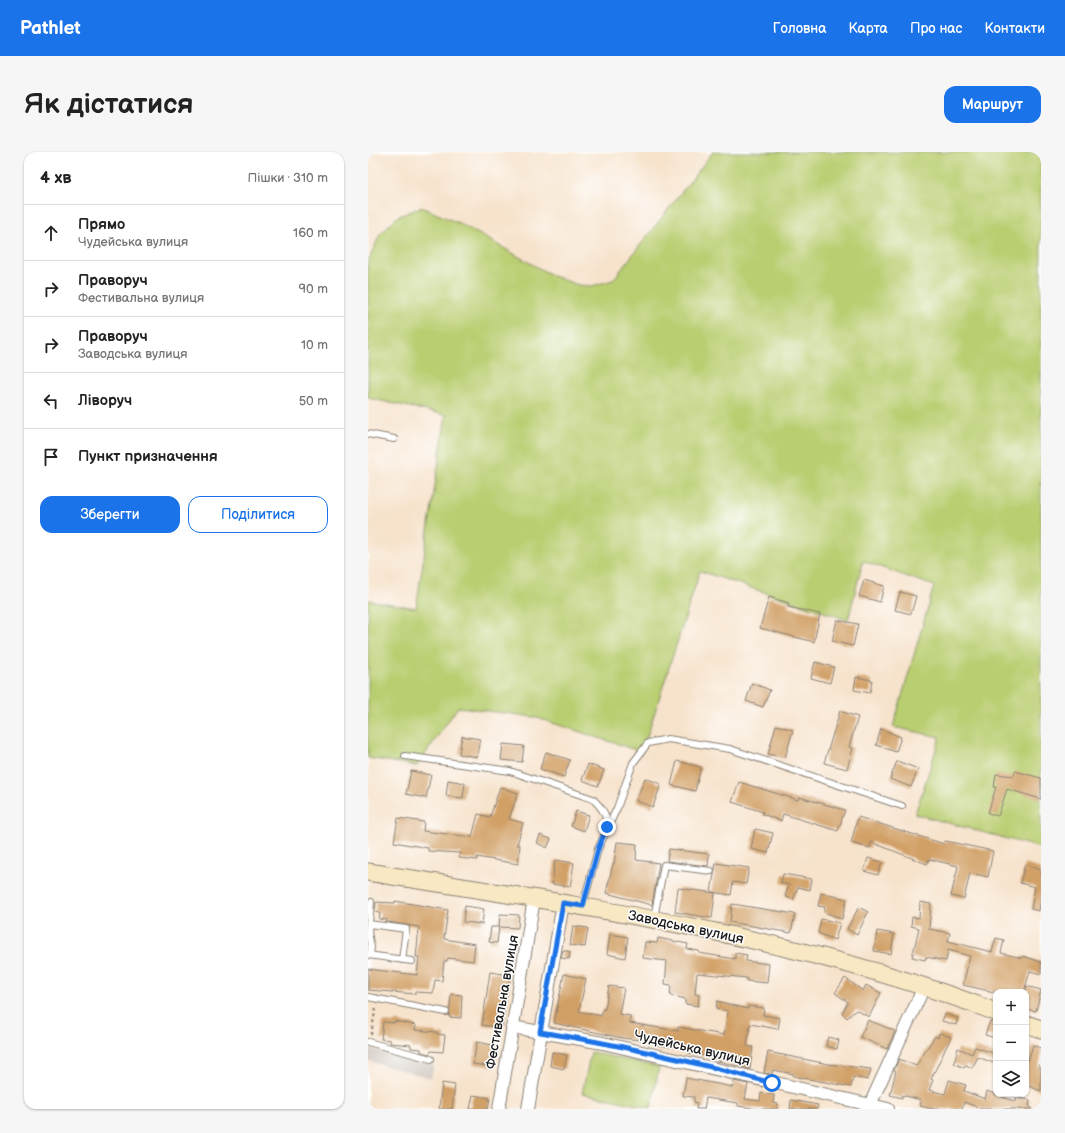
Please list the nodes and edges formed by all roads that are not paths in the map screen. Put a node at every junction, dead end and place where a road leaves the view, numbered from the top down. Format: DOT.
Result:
graph roads {
  1 [pos="368,434"];
  2 [pos="394,439"];
  3 [pos="406,756"];
  4 [pos="902,806"];
  5 [pos="606,834"];
  6 [pos="711,871"];
  7 [pos="368,872"];
  8 [pos="534,899"];
  9 [pos="371,902"];
  10 [pos="563,903"];
  11 [pos="583,906"];
  12 [pos="654,920"];
  13 [pos="369,924"];
  14 [pos="369,955"];
  15 [pos="402,960"];
  16 [pos="412,961"];
  17 [pos="924,987"];
  18 [pos="368,997"];
  19 [pos="993,1011"];
  20 [pos="446,1012"];
  21 [pos="1029,1025"];
  22 [pos="512,1027"];
  23 [pos="1041,1029"];
  24 [pos="540,1032"];
  25 [pos="369,1042"];
  26 [pos="431,1059"];
  27 [pos="869,1107"];
  28 [pos="499,1109"];
  29 [pos="528,1109"];
  30 [pos="888,1109"];
  1 -- 2 [label="lane"];
  3 -- 5 [label="lane"];
  4 -- 5 [label="lane"];
  5 -- 11 [label="lane"];
  6 -- 12 [label="lane"];
  7 -- 8 [label="main road, Заводська вулиця"];
  8 -- 10 [label="main road, Заводська вулиця"];
  8 -- 22 [label="street, Фестивальна вулиця"];
  9 -- 13 [label="lane"];
  10 -- 11 [label="main road, Заводська вулиця"];
  10 -- 24 [label="street"];
  11 -- 12 [label="main road, Заводська вулиця"];
  12 -- 17 [label="main road, Заводська вулиця"];
  13 -- 14 [label="lane"];
  13 -- 15 [label="lane"];
  14 -- 15 [label="lane"];
  15 -- 16 [label="lane"];
  17 -- 19 [label="main road, Заводська вулиця"];
  17 -- 27 [label="street"];
  18 -- 20 [label="lane"];
  21 -- 23 [label="main road"];
  22 -- 24 [label="street, Чудейська вулиця"];
  22 -- 28 [label="street, Фестивальна вулиця"];
  24 -- 27 [label="street, Чудейська вулиця"];
  24 -- 29 [label="street"];
  25 -- 26 [label="lane"];
  27 -- 30 [label="street, Чудейська вулиця"];
}
